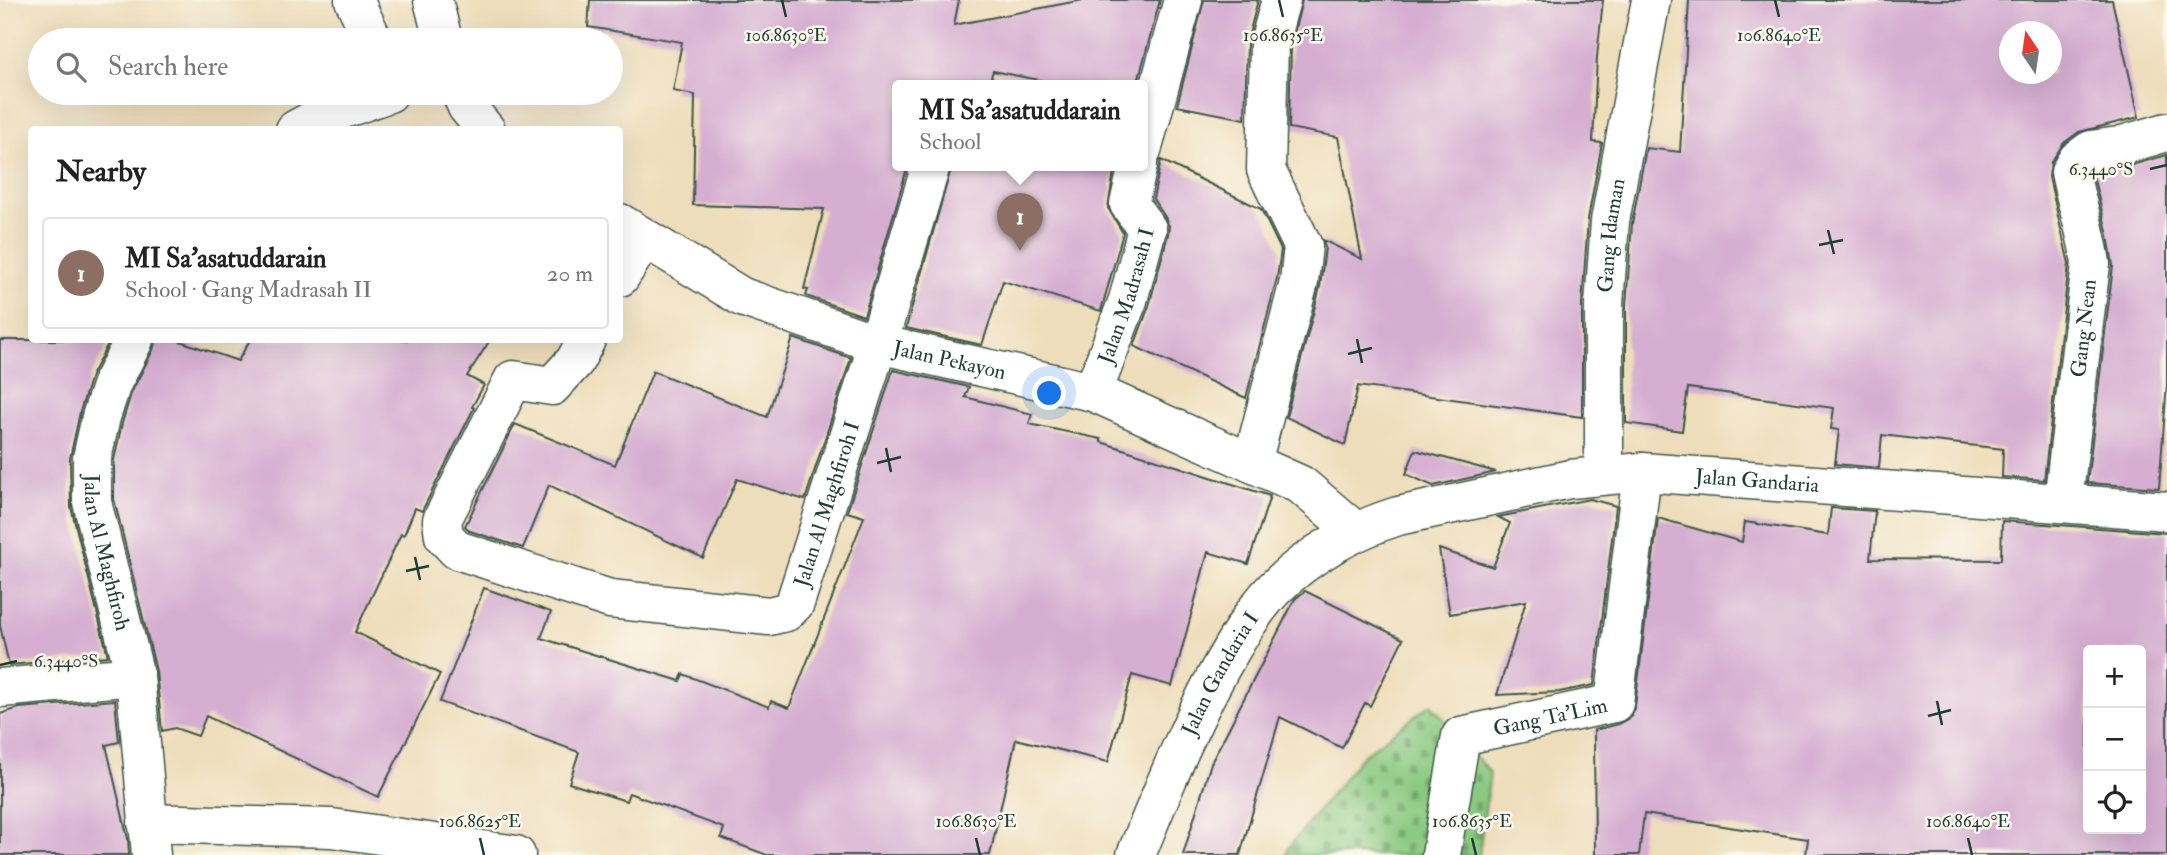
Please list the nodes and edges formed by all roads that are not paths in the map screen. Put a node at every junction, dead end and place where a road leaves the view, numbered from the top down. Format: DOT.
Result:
graph roads {
  1 [pos="354,0"];
  2 [pos="433,0"];
  3 [pos="1183,0"];
  4 [pos="1281,0"];
  5 [pos="1651,0"];
  6 [pos="367,28"];
  7 [pos="440,28"];
  8 [pos="355,105"];
  9 [pos="466,105"];
  10 [pos="303,126"];
  11 [pos="483,126"];
  12 [pos="1148,131"];
  13 [pos="2167,132"];
  14 [pos="929,171"];
  15 [pos="1137,171"];
  16 [pos="632,231"];
  17 [pos="623,266"];
  18 [pos="132,343"];
  19 [pos="584,343"];
  20 [pos="878,344"];
  21 [pos="1093,392"];
  22 [pos="1252,463"];
  23 [pos="1642,472"];
  24 [pos="1604,475"];
  25 [pos="2063,502"];
  26 [pos="2167,511"];
  27 [pos="1354,531"];
  28 [pos="135,676"];
  29 [pos="0,688"];
  30 [pos="149,839"];
  31 [pos="516,855"];
  32 [pos="1136,855"];
  33 [pos="1441,855"];
  1 -- 6 [label="street"];
  2 -- 7 [label="street"];
  3 -- 12 [label="street"];
  4 -- 22 [label="street"];
  5 -- 24 [label="street, Gang Idaman"];
  8 -- 10 [label="street"];
  9 -- 11 [label="street"];
  13 -- 25 [label="street, Gang Nean"];
  14 -- 20 [label="street"];
  15 -- 21 [label="street, Jalan Madrasah I"];
  16 -- 17 [label="street"];
  16 -- 20 [label="street, Jalan Pekayon"];
  18 -- 28 [label="street, Jalan Al Maghfiroh"];
  19 -- 20 [label="street, Jalan Al Maghfiroh I"];
  20 -- 21 [label="street, Jalan Pekayon"];
  21 -- 22 [label="street, Jalan Pekayon"];
  22 -- 27 [label="street, Jalan Pekayon"];
  23 -- 24 [label="street, Jalan Gandaria"];
  23 -- 25 [label="street, Jalan Gandaria"];
  23 -- 33 [label="street, Gang Ta'Lim"];
  24 -- 27 [label="street, Jalan Gandaria"];
  25 -- 26 [label="street, Jalan Gandaria"];
  27 -- 32 [label="street, Jalan Gandaria I"];
  28 -- 29 [label="street"];
  28 -- 30 [label="street, Jalan Al Maghfiroh"];
  30 -- 31 [label="street"];
}
